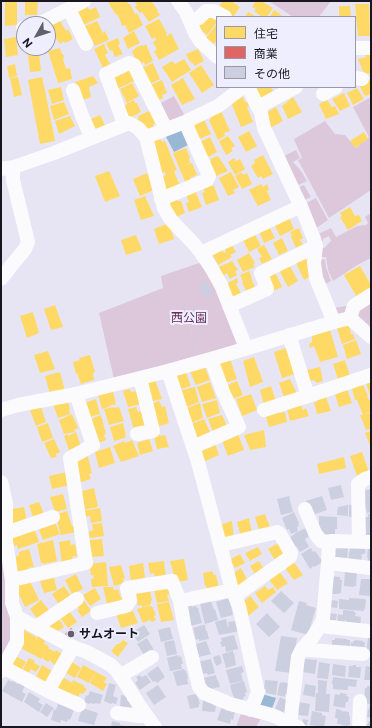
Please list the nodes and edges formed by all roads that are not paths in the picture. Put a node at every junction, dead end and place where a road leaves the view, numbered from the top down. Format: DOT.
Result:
graph roads {
  1 [pos="84,1"];
  2 [pos="178,1"];
  3 [pos="69,9"];
  4 [pos="54,16"];
  5 [pos="223,16"];
  6 [pos="190,21"];
  7 [pos="86,44"];
  8 [pos="356,48"];
  9 [pos="371,48"];
  10 [pos="216,56"];
  11 [pos="242,88"];
  12 [pos="248,88"];
  13 [pos="294,88"];
  14 [pos="334,88"];
  15 [pos="73,90"];
  16 [pos="323,94"];
  17 [pos="258,107"];
  18 [pos="185,122"];
  19 [pos="124,124"];
  20 [pos="166,129"];
  21 [pos="146,137"];
  22 [pos="92,138"];
  23 [pos="7,168"];
  24 [pos="161,199"];
  25 [pos="301,206"];
  26 [pos="316,246"];
  27 [pos="201,253"];
  28 [pos="1,279"];
  29 [pos="371,295"];
  30 [pos="225,307"];
  31 [pos="350,318"];
  32 [pos="334,322"];
  33 [pos="289,335"];
  34 [pos="370,340"];
  35 [pos="246,348"];
  36 [pos="211,359"];
  37 [pos="168,371"];
  38 [pos="371,375"];
  39 [pos="140,378"];
  40 [pos="76,394"];
  41 [pos="308,396"];
  42 [pos="1,410"];
  43 [pos="264,410"];
  44 [pos="137,434"];
  45 [pos="193,447"];
  46 [pos="371,477"];
  47 [pos="1,482"];
  48 [pos="305,509"];
  49 [pos="54,517"];
  50 [pos="6,533"];
  51 [pos="329,542"];
  52 [pos="365,542"];
  53 [pos="221,545"];
  54 [pos="328,563"];
  55 [pos="371,568"];
  56 [pos="12,580"];
  57 [pos="233,593"];
  58 [pos="77,599"];
  59 [pos="180,601"];
  60 [pos="97,613"];
  61 [pos="17,617"];
  62 [pos="320,626"];
  63 [pos="36,627"];
  64 [pos="366,630"];
  65 [pos="73,647"];
  66 [pos="302,649"];
  67 [pos="363,654"];
  68 [pos="152,657"];
  69 [pos="2,669"];
  70 [pos="120,676"];
  71 [pos="48,692"];
  72 [pos="360,701"];
  73 [pos="79,705"];
  74 [pos="251,710"];
  75 [pos="117,713"];
  76 [pos="145,714"];
  77 [pos="294,726"];
  78 [pos="155,727"];
  79 [pos="359,727"];
  1 -- 3 [label="street"];
  2 -- 6 [label="street"];
  3 -- 4 [label="street"];
  3 -- 7 [label="street"];
  5 -- 6 [label="street"];
  6 -- 10 [label="street"];
  8 -- 9 [label="street"];
  11 -- 18 [label="street"];
  12 -- 17 [label="street"];
  13 -- 17 [label="street"];
  14 -- 16 [label="street"];
  15 -- 22 [label="street"];
  17 -- 25 [label="street"];
  18 -- 20 [label="street"];
  18 -- 24 [label="street"];
  19 -- 20 [label="street"];
  19 -- 21 [label="street"];
  19 -- 22 [label="street"];
  20 -- 21 [label="street"];
  21 -- 24 [label="street"];
  22 -- 23 [label="street"];
  23 -- 28 [label="street"];
  24 -- 27 [label="street"];
  25 -- 26 [label="street"];
  25 -- 27 [label="street"];
  26 -- 30 [label="street"];
  26 -- 32 [label="street"];
  27 -- 30 [label="street"];
  29 -- 31 [label="street"];
  30 -- 35 [label="street"];
  31 -- 32 [label="street"];
  31 -- 34 [label="street"];
  32 -- 33 [label="street"];
  33 -- 35 [label="street"];
  33 -- 41 [label="street"];
  35 -- 36 [label="street"];
  36 -- 37 [label="street"];
  36 -- 45 [label="street"];
  37 -- 39 [label="street"];
  37 -- 45 [label="street"];
  38 -- 41 [label="street"];
  39 -- 40 [label="street"];
  39 -- 44 [label="street"];
  40 -- 42 [label="street"];
  40 -- 56 [label="street"];
  41 -- 43 [label="street"];
  45 -- 53 [label="street"];
  46 -- 52 [label="street"];
  47 -- 50 [label="street"];
  48 -- 51 [label="street"];
  49 -- 50 [label="street"];
  50 -- 56 [label="street"];
  51 -- 52 [label="street"];
  51 -- 54 [label="street"];
  53 -- 57 [label="street"];
  53 -- 57 [label="street"];
  54 -- 55 [label="street"];
  54 -- 62 [label="street"];
  56 -- 61 [label="street"];
  57 -- 59 [label="street"];
  57 -- 74 [label="street"];
  58 -- 63 [label="street"];
  59 -- 60 [label="street"];
  59 -- 74 [label="street"];
  61 -- 63 [label="street"];
  61 -- 69 [label="street"];
  62 -- 64 [label="street"];
  62 -- 66 [label="street"];
  63 -- 65 [label="street"];
  65 -- 70 [label="street"];
  65 -- 71 [label="street"];
  66 -- 67 [label="street"];
  66 -- 77 [label="street"];
  68 -- 70 [label="street"];
  69 -- 71 [label="street"];
  70 -- 76 [label="street"];
  71 -- 73 [label="street"];
  72 -- 79 [label="street"];
  74 -- 77 [label="street"];
  75 -- 76 [label="street"];
  76 -- 78 [label="street"];
}
